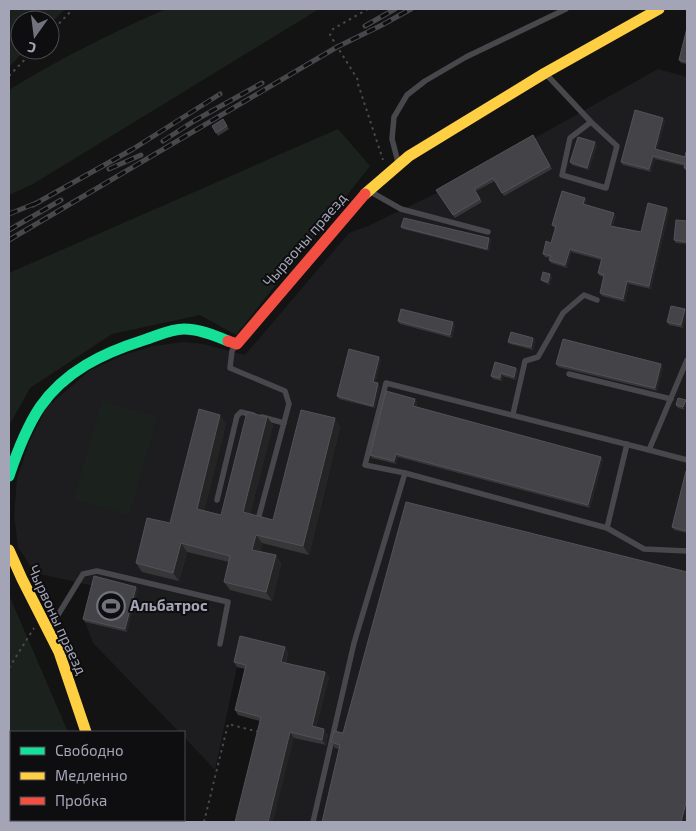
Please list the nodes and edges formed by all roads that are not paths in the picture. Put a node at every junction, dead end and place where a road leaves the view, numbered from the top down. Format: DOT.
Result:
graph roads {
  1 [pos="566,9"];
  2 [pos="659,9"];
  3 [pos="544,73"];
  4 [pos="591,122"];
  5 [pos="398,165"];
  6 [pos="369,191"];
  7 [pos="488,232"];
  8 [pos="597,300"];
  9 [pos="236,344"];
  10 [pos="687,360"];
  11 [pos="570,374"];
  12 [pos="671,400"];
  13 [pos="513,414"];
  14 [pos="284,422"];
  15 [pos="627,444"];
  16 [pos="649,450"];
  17 [pos="687,460"];
  18 [pos="405,474"];
  19 [pos="9,476"];
  20 [pos="216,500"];
  21 [pos="259,516"];
  22 [pos="607,528"];
  23 [pos="9,550"];
  24 [pos="687,551"];
  25 [pos="49,630"];
  26 [pos="220,644"];
  27 [pos="86,731"];
  28 [pos="312,822"];
  1 -- 5 [label="lane"];
  2 -- 3 [label="street, Чырвоны праезд"];
  3 -- 4 [label="lane"];
  3 -- 5 [label="street, Чырвоны праезд"];
  4 -- 4 [label="lane"];
  5 -- 6 [label="street, Чырвоны праезд"];
  6 -- 7 [label="lane"];
  6 -- 9 [label="street, Чырвоны праезд"];
  8 -- 13 [label="lane"];
  9 -- 14 [label="lane"];
  9 -- 19 [label="street"];
  10 -- 12 [label="lane"];
  11 -- 12 [label="lane"];
  12 -- 16 [label="lane"];
  13 -- 15 [label="lane"];
  13 -- 18 [label="lane"];
  14 -- 20 [label="lane"];
  14 -- 21 [label="lane"];
  15 -- 16 [label="lane"];
  15 -- 22 [label="lane"];
  16 -- 17 [label="lane"];
  18 -- 22 [label="lane"];
  18 -- 28 [label="lane"];
  22 -- 24 [label="lane"];
  23 -- 25 [label="street, Чырвоны праезд"];
  25 -- 26 [label="lane"];
  25 -- 27 [label="street, Чырвоны праезд"];
}
